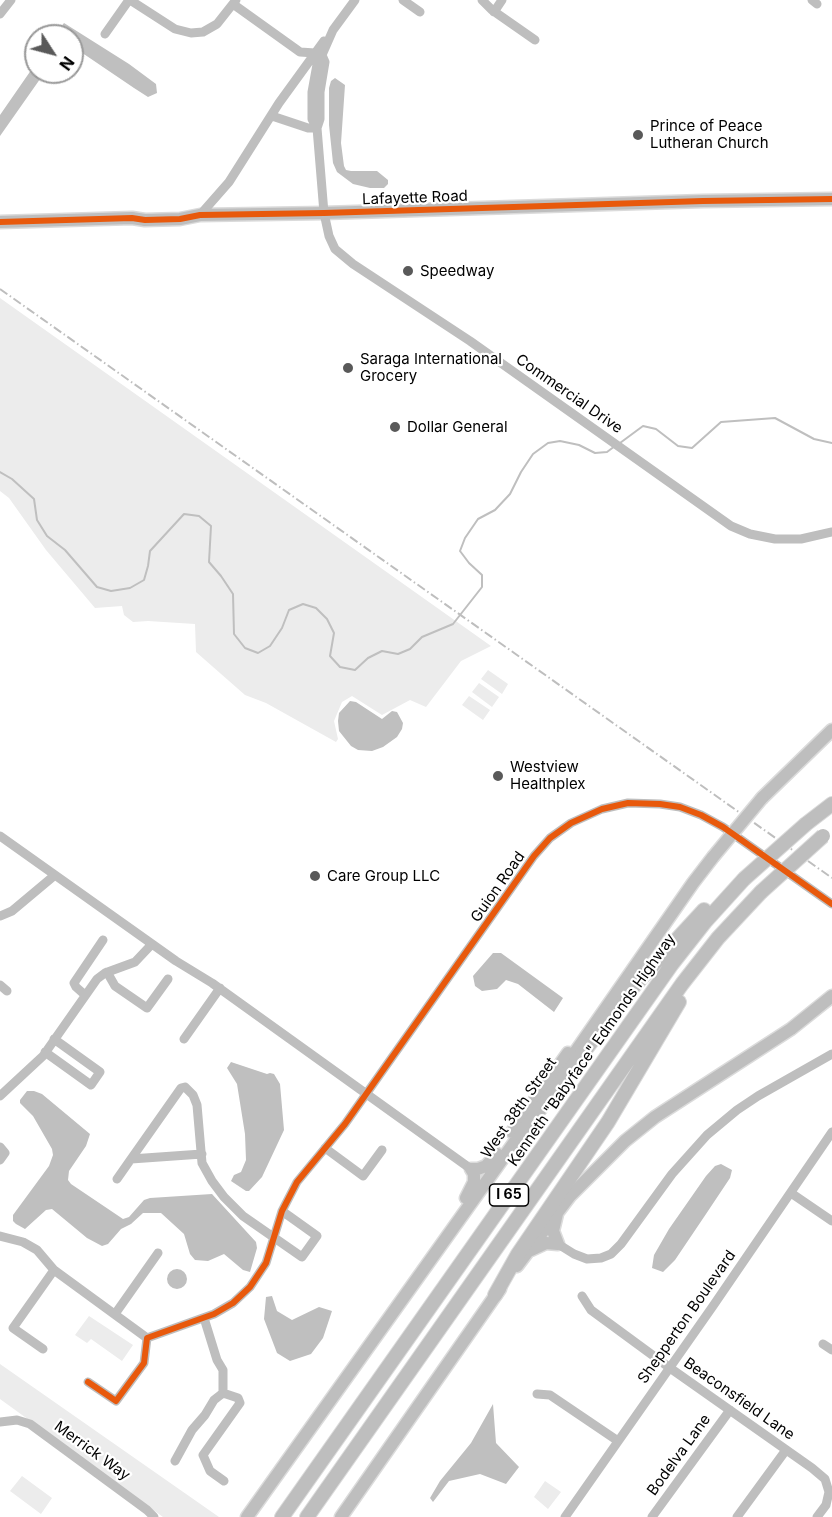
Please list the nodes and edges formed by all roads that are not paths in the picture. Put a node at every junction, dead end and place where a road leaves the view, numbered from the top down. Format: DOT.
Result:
graph roads {
  1 [pos="11,0"];
  2 [pos="130,0"];
  3 [pos="355,0"];
  4 [pos="403,0"];
  5 [pos="482,0"];
  6 [pos="502,0"];
  7 [pos="234,2"];
  8 [pos="420,12"];
  9 [pos="494,12"];
  10 [pos="0,14"];
  11 [pos="105,34"];
  12 [pos="535,40"];
  13 [pos="300,52"];
  14 [pos="319,54"];
  15 [pos="305,67"];
  16 [pos="272,116"];
  17 [pos="316,128"];
  18 [pos="832,199"];
  19 [pos="324,213"];
  20 [pos="200,215"];
  21 [pos="0,222"];
  22 [pos="832,532"];
  23 [pos="832,730"];
  24 [pos="832,804"];
  25 [pos="828,833"];
  26 [pos="0,836"];
  27 [pos="55,875"];
  28 [pos="744,879"];
  29 [pos="832,904"];
  30 [pos="0,916"];
  31 [pos="718,938"];
  32 [pos="103,940"];
  33 [pos="152,944"];
  34 [pos="107,972"];
  35 [pos="168,979"];
  36 [pos="220,988"];
  37 [pos="86,994"];
  38 [pos="832,996"];
  39 [pos="602,1013"];
  40 [pos="54,1039"];
  41 [pos="184,1039"];
  42 [pos="45,1052"];
  43 [pos="832,1054"];
  44 [pos="366,1094"];
  45 [pos="0,1096"];
  46 [pos="832,1132"];
  47 [pos="521,1134"];
  48 [pos="0,1147"];
  49 [pos="325,1148"];
  50 [pos="382,1150"];
  51 [pos="202,1154"];
  52 [pos="131,1159"];
  53 [pos="0,1160"];
  54 [pos="471,1169"];
  55 [pos="117,1179"];
  56 [pos="791,1193"];
  57 [pos="558,1210"];
  58 [pos="282,1211"];
  59 [pos="832,1221"];
  60 [pos="0,1236"];
  61 [pos="446,1236"];
  62 [pos="274,1237"];
  63 [pos="558,1244"];
  64 [pos="528,1252"];
  65 [pos="158,1253"];
  66 [pos="54,1270"];
  67 [pos="495,1295"];
  68 [pos="582,1296"];
  69 [pos="114,1314"];
  70 [pos="204,1318"];
  71 [pos="147,1338"];
  72 [pos="823,1344"];
  73 [pos="43,1349"];
  74 [pos="832,1350"];
  75 [pos="670,1368"];
  76 [pos="88,1382"];
  77 [pos="226,1394"];
  78 [pos="537,1394"];
  79 [pos="730,1410"];
  80 [pos="4,1421"];
  81 [pos="186,1441"];
  82 [pos="618,1441"];
  83 [pos="205,1450"];
  84 [pos="786,1450"];
  85 [pos="175,1461"];
  86 [pos="224,1481"];
  87 [pos="567,1516"];
  88 [pos="154,1517"];
  89 [pos="247,1517"];
  90 [pos="282,1517"];
  91 [pos="307,1517"];
  92 [pos="341,1517"];
  93 [pos="652,1517"];
  94 [pos="737,1517"];
  95 [pos="817,1517"];
  1 -- 10 [label="street"];
  2 -- 7 [label="street"];
  2 -- 11 [label="street"];
  3 -- 14 [label="street"];
  4 -- 8 [label="street"];
  5 -- 9 [label="street"];
  6 -- 9 [label="street"];
  7 -- 13 [label="street"];
  9 -- 12 [label="street"];
  13 -- 14 [label="street"];
  13 -- 15 [label="street"];
  14 -- 15 [label="street"];
  14 -- 17 [label="street, Commercial Drive"];
  15 -- 16 [label="street"];
  16 -- 17 [label="street"];
  16 -- 20 [label="street"];
  17 -- 19 [label="street, Commercial Drive"];
  18 -- 19 [label="main road, Lafayette Road"];
  19 -- 20 [label="main road, Lafayette Road"];
  19 -- 22 [label="street, Commercial Drive"];
  20 -- 21 [label="main road, Lafayette Road"];
  23 -- 39 [label="main road, West 38th Street, bridge"];
  24 -- 28 [label="highway, Kenneth \"Babyface\" Edmonds Highway / I 65, bridge"];
  25 -- 31 [label="highway, I 65, bridge"];
  26 -- 27 [label="street"];
  27 -- 30 [label="street"];
  27 -- 33 [label="street"];
  28 -- 47 [label="highway"];
  28 -- 90 [label="highway, Kenneth \"Babyface\" Edmonds Highway / I 65"];
  29 -- 44 [label="street, Guion Road"];
  31 -- 67 [label="highway"];
  31 -- 91 [label="highway, I 65"];
  32 -- 37 [label="street"];
  33 -- 34 [label="street"];
  33 -- 36 [label="street"];
  34 -- 35 [label="street"];
  34 -- 37 [label="street"];
  36 -- 41 [label="street"];
  36 -- 44 [label="street"];
  37 -- 40 [label="street"];
  38 -- 57 [label="main road"];
  39 -- 47 [label="main road, West 38th Street"];
  39 -- 54 [label="main road"];
  40 -- 42 [label="street"];
  40 -- 42 [label="street"];
  42 -- 45 [label="street"];
  43 -- 63 [label="street"];
  44 -- 49 [label="street, Guion Road"];
  44 -- 54 [label="street"];
  46 -- 56 [label="street, Shepperton Boulevard"];
  47 -- 61 [label="main road, West 38th Street"];
  48 -- 53 [label="street"];
  49 -- 50 [label="street"];
  49 -- 58 [label="street, Guion Road"];
  51 -- 52 [label="street"];
  51 -- 52 [label="street"];
  51 -- 62 [label="street"];
  52 -- 55 [label="street"];
  54 -- 61 [label="main road"];
  56 -- 59 [label="street"];
  56 -- 75 [label="street, Shepperton Boulevard"];
  57 -- 63 [label="main road"];
  57 -- 64 [label="main road"];
  58 -- 62 [label="street, Guion Road"];
  58 -- 62 [label="street"];
  60 -- 66 [label="street"];
  61 -- 89 [label="main road, West 38th Street"];
  62 -- 70 [label="street, Guion Road"];
  63 -- 64 [label="main road"];
  64 -- 67 [label="main road"];
  65 -- 69 [label="street"];
  66 -- 69 [label="street"];
  66 -- 73 [label="street"];
  67 -- 92 [label="main road"];
  68 -- 75 [label="street, Beaconsfield Lane"];
  69 -- 71 [label="street"];
  70 -- 71 [label="street, Guion Road"];
  70 -- 77 [label="street"];
  71 -- 76 [label="street"];
  72 -- 74 [label="street"];
  75 -- 79 [label="street, Beaconsfield Lane"];
  75 -- 82 [label="street, Shepperton Boulevard"];
  77 -- 81 [label="street"];
  77 -- 83 [label="street"];
  78 -- 82 [label="street"];
  79 -- 84 [label="street, Beaconsfield Lane"];
  79 -- 93 [label="street, Bodelva Lane"];
  80 -- 88 [label="street, Merrick Way"];
  81 -- 83 [label="street"];
  81 -- 85 [label="street"];
  82 -- 87 [label="street, Shepperton Boulevard"];
  83 -- 86 [label="street"];
  84 -- 94 [label="street"];
  84 -- 95 [label="street, Beaconsfield Lane"];
}
